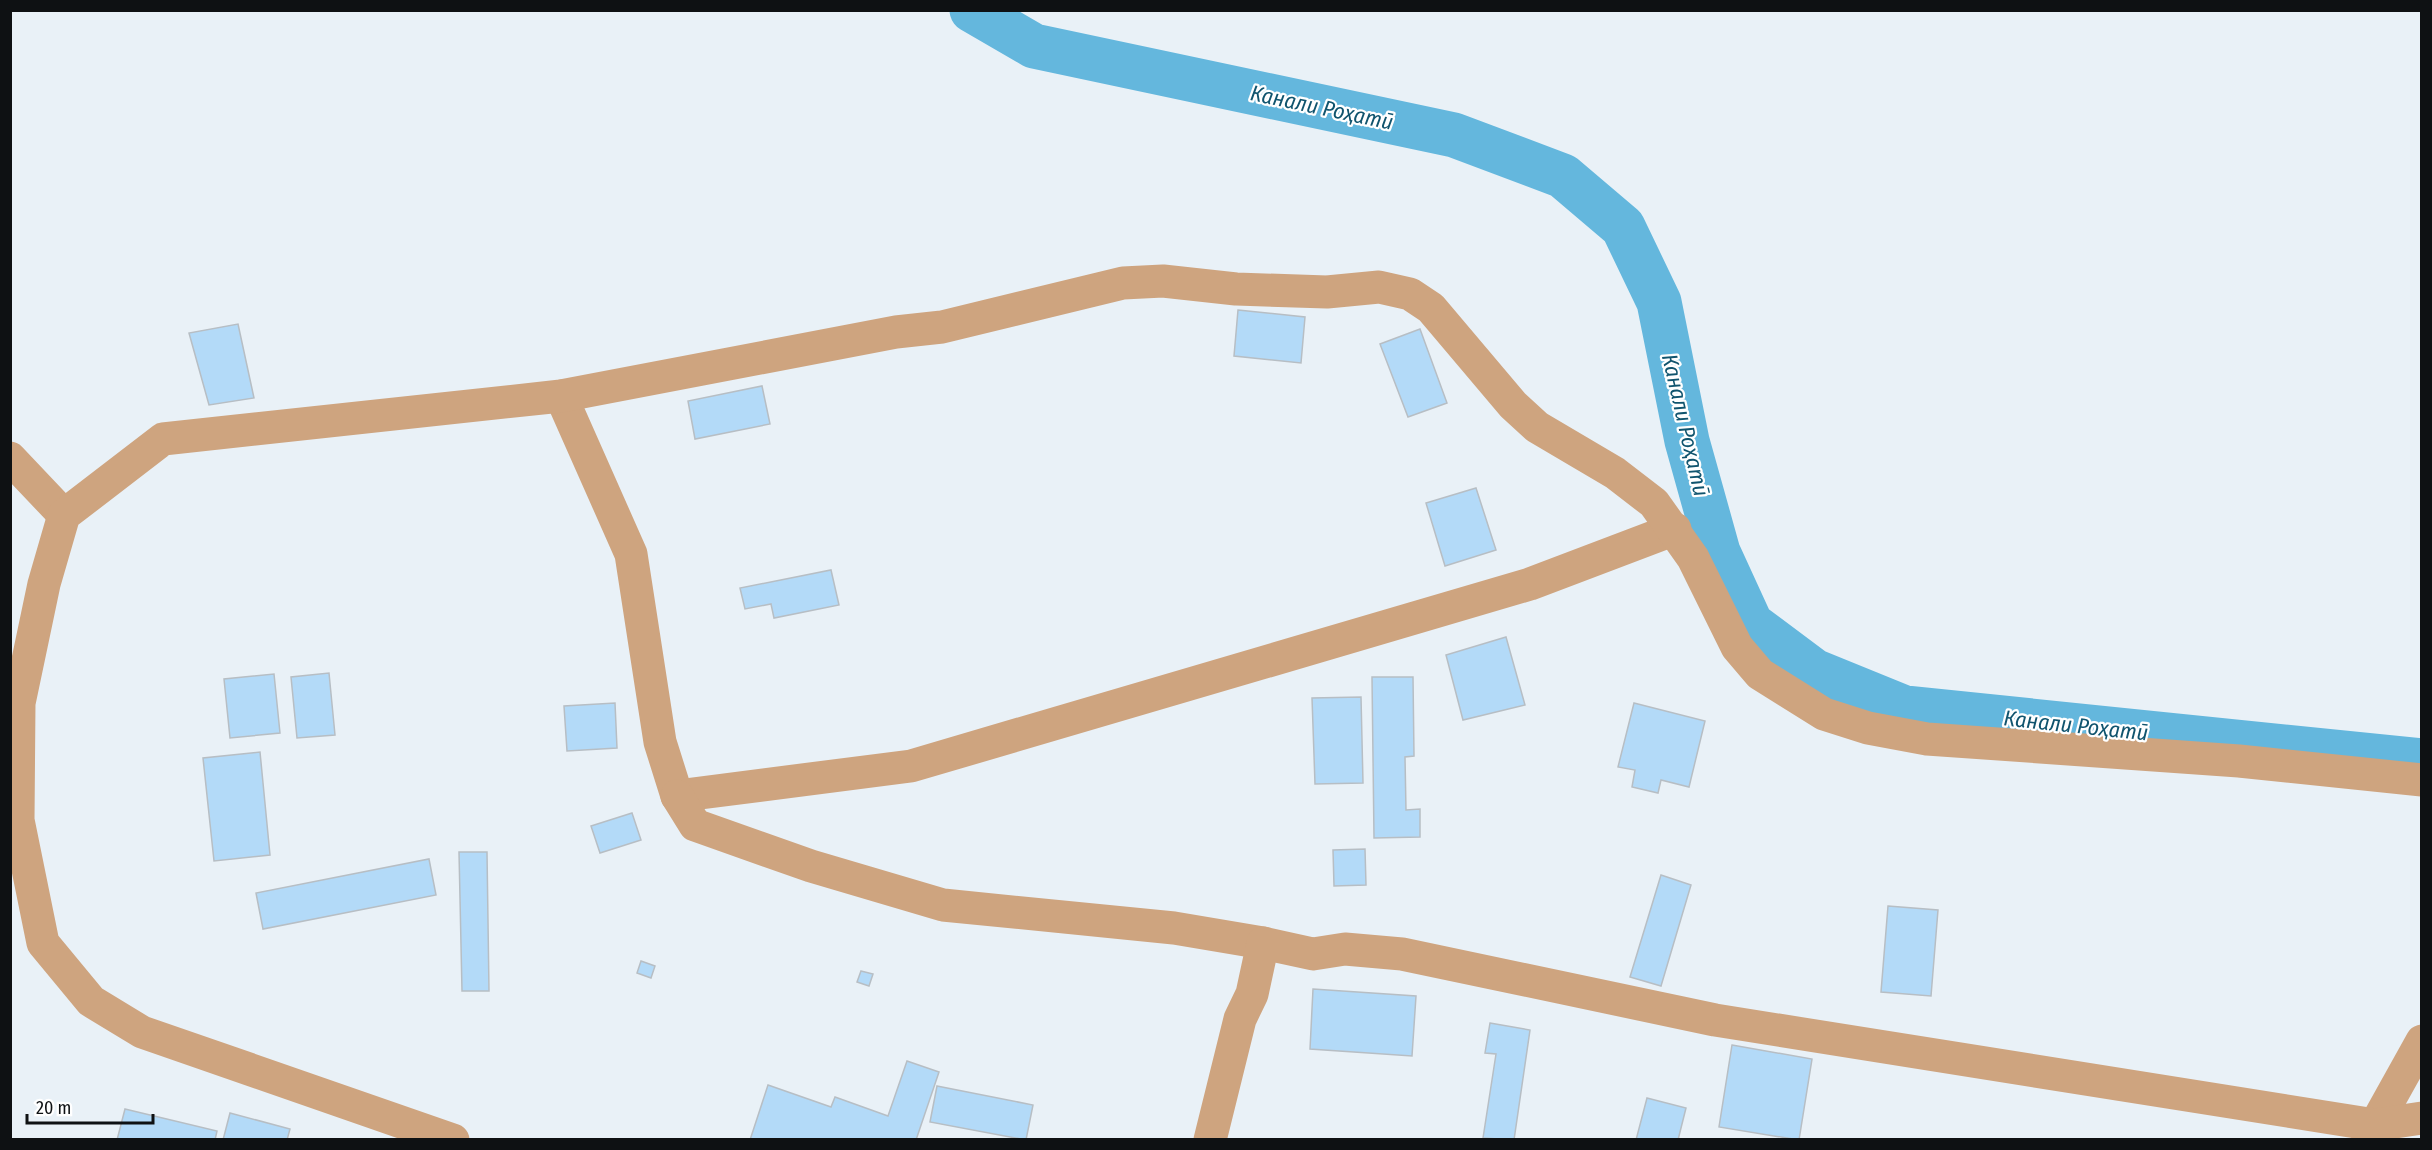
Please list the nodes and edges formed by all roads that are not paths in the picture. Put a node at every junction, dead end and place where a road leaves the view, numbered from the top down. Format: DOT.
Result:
graph roads {
  1 [pos="561,396"];
  2 [pos="10,458"];
  3 [pos="64,515"];
  4 [pos="1675,529"];
  5 [pos="2421,780"];
  6 [pos="677,796"];
  7 [pos="1263,943"];
  8 [pos="2421,1041"];
  9 [pos="2421,1118"];
  10 [pos="2371,1132"];
  11 [pos="453,1140"];
  12 [pos="1210,1140"];
  1 -- 3 [label="street"];
  1 -- 4 [label="street"];
  1 -- 6 [label="street"];
  2 -- 3 [label="street"];
  3 -- 11 [label="street"];
  4 -- 5 [label="street"];
  4 -- 6 [label="street"];
  6 -- 7 [label="street"];
  7 -- 10 [label="street"];
  7 -- 12 [label="street"];
  8 -- 10 [label="street"];
  9 -- 10 [label="street"];
}
